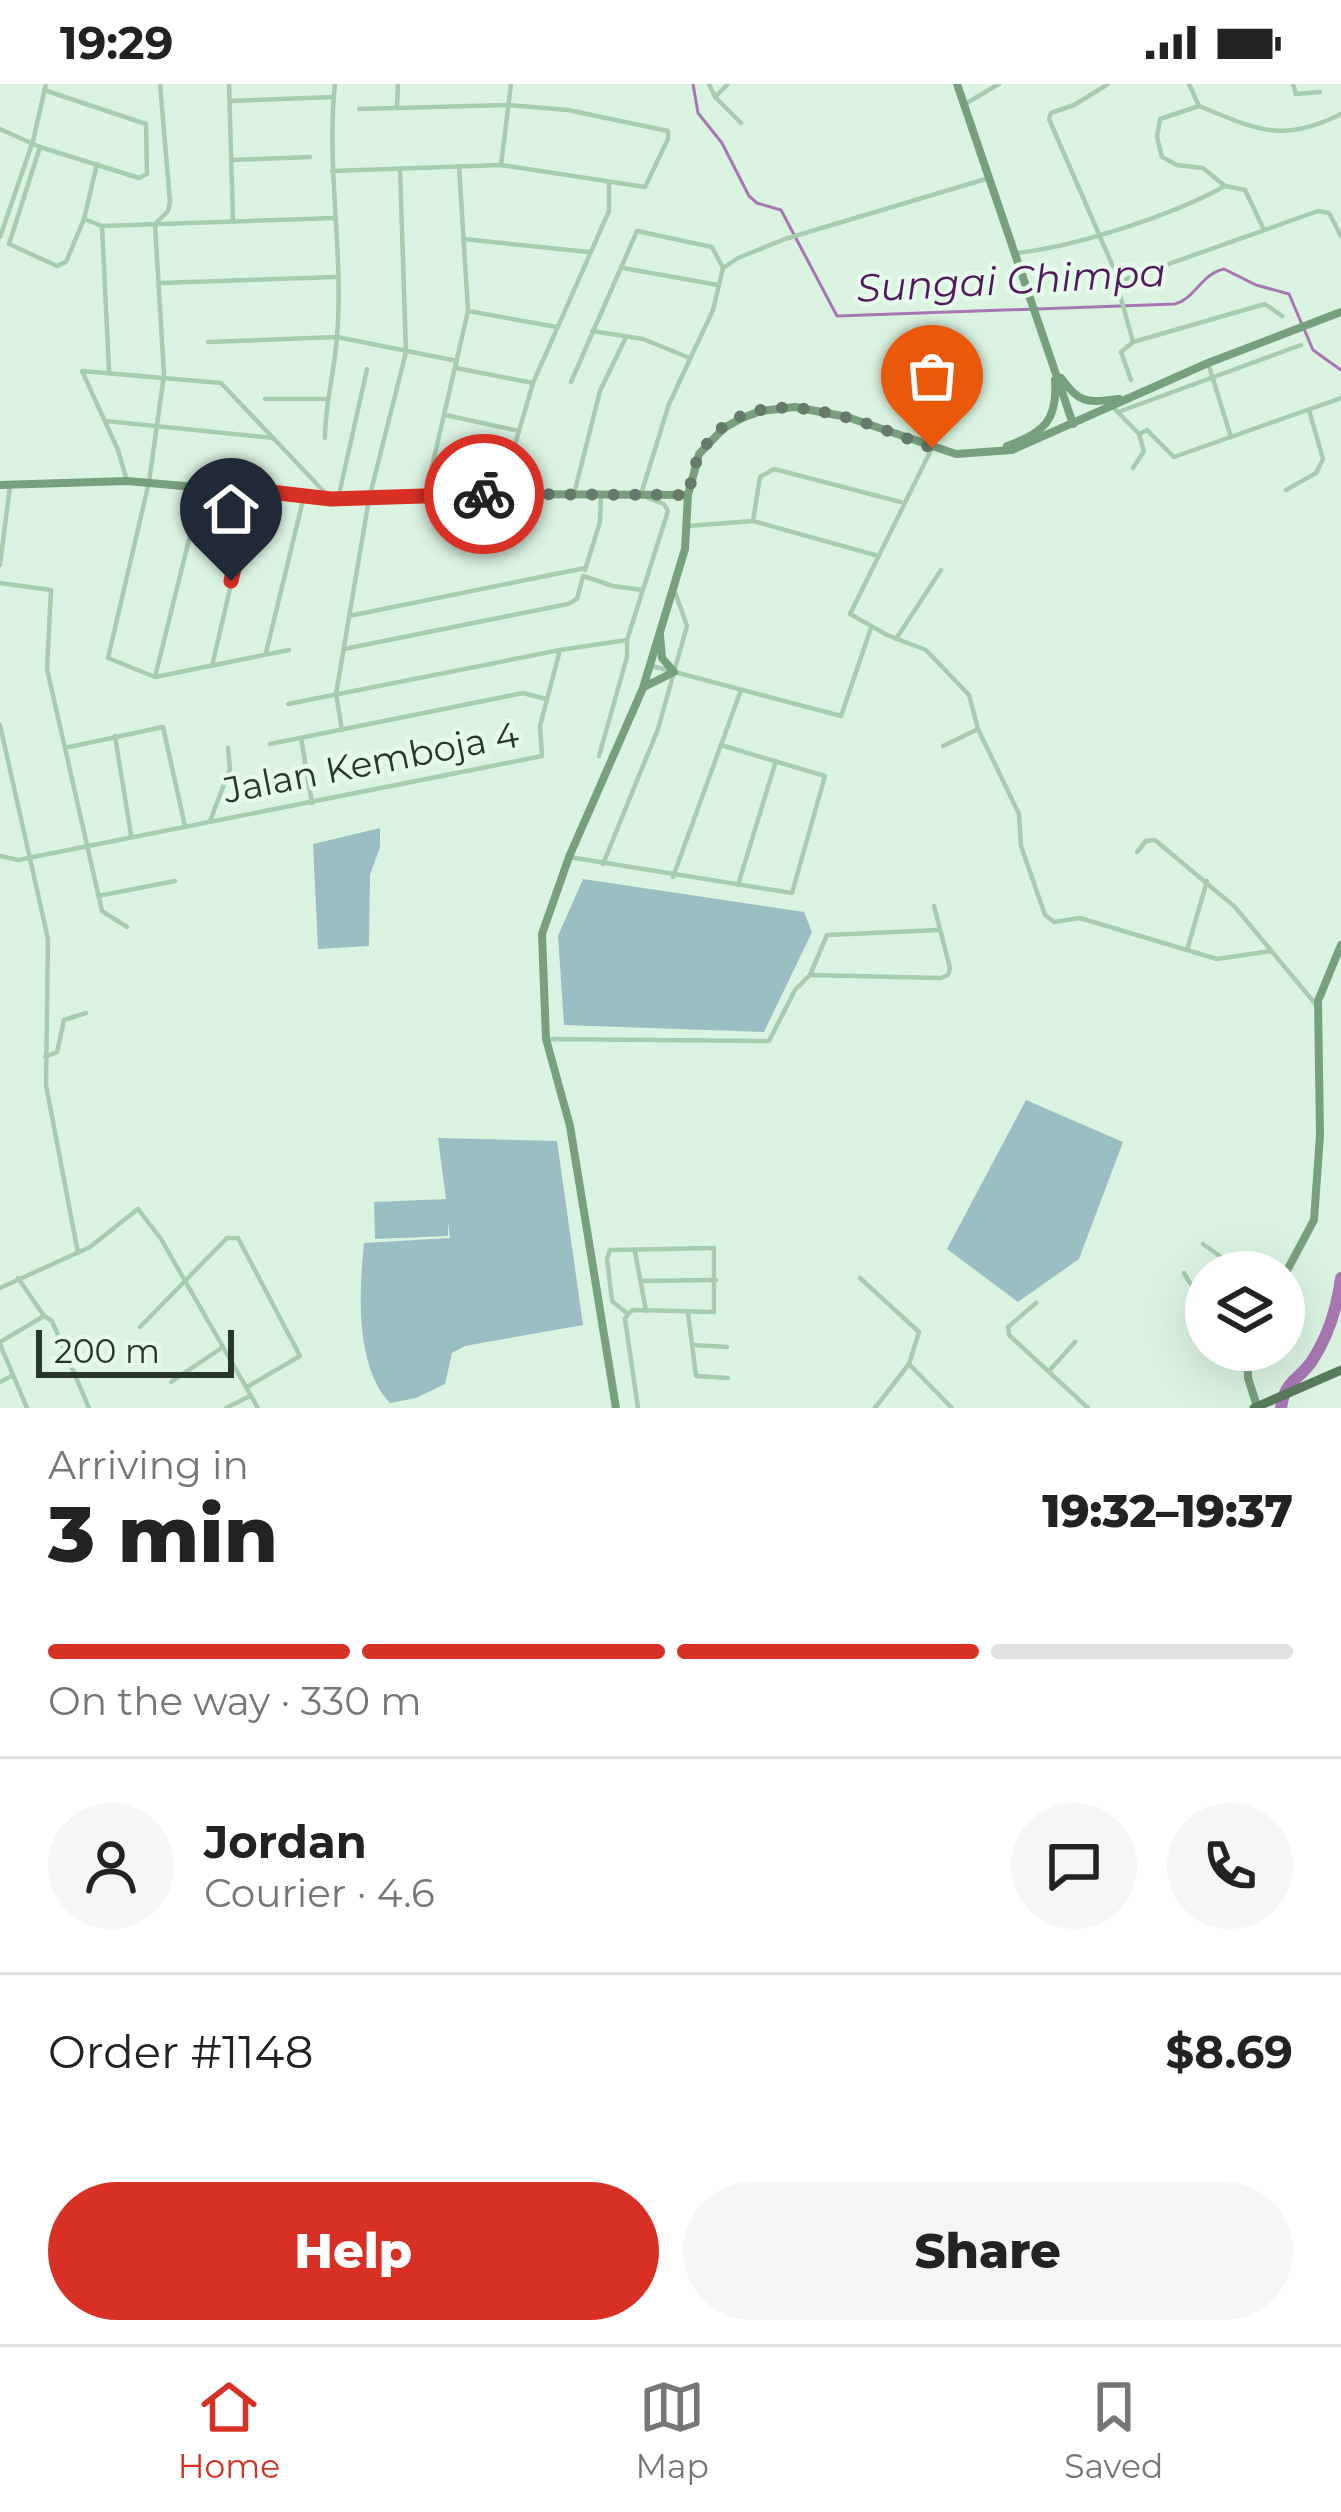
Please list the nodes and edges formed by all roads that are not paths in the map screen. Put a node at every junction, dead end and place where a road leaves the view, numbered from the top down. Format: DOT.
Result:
graph roads {
  1 [pos="160,84"];
  2 [pos="229,84"];
  3 [pos="335,84"];
  4 [pos="398,84"];
  5 [pos="511,84"];
  6 [pos="709,84"];
  7 [pos="728,84"];
  8 [pos="957,84"];
  9 [pos="999,84"];
  10 [pos="1108,84"];
  11 [pos="1189,84"];
  12 [pos="1294,84"];
  13 [pos="45,87"];
  14 [pos="1321,92"];
  15 [pos="334,97"];
  16 [pos="715,97"];
  17 [pos="230,100"];
  18 [pos="965,104"];
  19 [pos="508,105"];
  20 [pos="1198,106"];
  21 [pos="397,108"];
  22 [pos="359,110"];
  23 [pos="1341,114"];
  24 [pos="741,123"];
  25 [pos="0,129"];
  26 [pos="33,141"];
  27 [pos="40,147"];
  28 [pos="310,158"];
  29 [pos="232,160"];
  30 [pos="97,164"];
  31 [pos="501,165"];
  32 [pos="459,166"];
  33 [pos="400,169"];
  34 [pos="332,171"];
  35 [pos="990,177"];
  36 [pos="609,182"];
  37 [pos="1225,186"];
  38 [pos="3,213"];
  39 [pos="334,218"];
  40 [pos="84,219"];
  41 [pos="233,221"];
  42 [pos="155,224"];
  43 [pos="102,226"];
  44 [pos="1264,230"];
  45 [pos="1096,235"];
  46 [pos="0,236"];
  47 [pos="1341,236"];
  48 [pos="464,238"];
  49 [pos="590,252"];
  50 [pos="1016,253"];
  51 [pos="623,268"];
  52 [pos="723,268"];
  53 [pos="336,277"];
  54 [pos="1118,282"];
  55 [pos="160,283"];
  56 [pos="720,285"];
  57 [pos="468,311"];
  58 [pos="1341,312"];
  59 [pos="1282,316"];
  60 [pos="557,328"];
  61 [pos="592,331"];
  62 [pos="338,337"];
  63 [pos="626,337"];
  64 [pos="208,342"];
  65 [pos="1133,342"];
  66 [pos="1301,345"];
  67 [pos="406,352"];
  68 [pos="690,358"];
  69 [pos="1208,363"];
  70 [pos="456,365"];
  71 [pos="1054,367"];
  72 [pos="367,369"];
  73 [pos="109,371"];
  74 [pos="164,375"];
  75 [pos="1213,375"];
  76 [pos="1131,380"];
  77 [pos="571,382"];
  78 [pos="532,383"];
  79 [pos="1125,398"];
  80 [pos="1341,398"];
  81 [pos="265,399"];
  82 [pos="325,399"];
  83 [pos="1111,405"];
  84 [pos="1309,410"];
  85 [pos="1120,412"];
  86 [pos="445,415"];
  87 [pos="104,421"];
  88 [pos="1073,424"];
  89 [pos="157,425"];
  90 [pos="519,431"];
  91 [pos="1139,434"];
  92 [pos="1231,437"];
  93 [pos="273,438"];
  94 [pos="325,438"];
  95 [pos="932,448"];
  96 [pos="974,455"];
  97 [pos="1133,468"];
  98 [pos="693,469"];
  99 [pos="127,481"];
  100 [pos="148,482"];
  101 [pos="5,485"];
  102 [pos="202,487"];
  103 [pos="253,490"];
  104 [pos="1286,490"];
  105 [pos="500,494"];
  106 [pos="574,494"];
  107 [pos="601,494"];
  108 [pos="640,494"];
  109 [pos="658,494"];
  110 [pos="688,495"];
  111 [pos="304,496"];
  112 [pos="425,497"];
  113 [pos="334,499"];
  114 [pos="369,499"];
  115 [pos="904,502"];
  116 [pos="753,521"];
  117 [pos="687,523"];
  118 [pos="876,555"];
  119 [pos="0,565"];
  120 [pos="941,570"];
  121 [pos="584,572"];
  122 [pos="0,583"];
  123 [pos="644,590"];
  124 [pos="675,590"];
  125 [pos="349,616"];
  126 [pos="871,628"];
  127 [pos="659,631"];
  128 [pos="896,639"];
  129 [pos="627,640"];
  130 [pos="344,649"];
  131 [pos="289,650"];
  132 [pos="560,650"];
  133 [pos="266,652"];
  134 [pos="650,665"];
  135 [pos="212,666"];
  136 [pos="674,672"];
  137 [pos="155,677"];
  138 [pos="643,688"];
  139 [pos="742,690"];
  140 [pos="336,694"];
  141 [pos="547,699"];
  142 [pos="288,704"];
  143 [pos="0,724"];
  144 [pos="607,728"];
  145 [pos="978,729"];
  146 [pos="342,730"];
  147 [pos="115,736"];
  148 [pos="301,738"];
  149 [pos="622,740"];
  150 [pos="270,744"];
  151 [pos="724,746"];
  152 [pos="944,746"];
  153 [pos="67,747"];
  154 [pos="228,748"];
  155 [pos="599,756"];
  156 [pos="776,760"];
  157 [pos="13,773"];
  158 [pos="0,776"];
  159 [pos="312,803"];
  160 [pos="210,821"];
  161 [pos="185,826"];
  162 [pos="131,835"];
  163 [pos="85,844"];
  164 [pos="1137,852"];
  165 [pos="32,855"];
  166 [pos="0,856"];
  167 [pos="569,857"];
  168 [pos="603,864"];
  169 [pos="674,877"];
  170 [pos="176,881"];
  171 [pos="1208,881"];
  172 [pos="738,885"];
  173 [pos="98,896"];
  174 [pos="934,906"];
  175 [pos="127,927"];
  176 [pos="939,931"];
  177 [pos="1341,946"];
  178 [pos="1187,950"];
  179 [pos="1271,951"];
  180 [pos="810,976"];
  181 [pos="1318,1007"];
  182 [pos="86,1013"];
  183 [pos="546,1039"];
  184 [pos="45,1057"];
  185 [pos="1203,1244"];
  186 [pos="634,1250"];
  187 [pos="1213,1251"];
  188 [pos="1297,1251"];
  189 [pos="78,1253"];
  190 [pos="18,1278"];
  191 [pos="860,1278"];
  192 [pos="716,1280"];
  193 [pos="184,1281"];
  194 [pos="640,1281"];
  195 [pos="0,1288"];
  196 [pos="1036,1303"];
  197 [pos="646,1311"];
  198 [pos="688,1312"];
  199 [pos="628,1313"];
  200 [pos="44,1316"];
  201 [pos="140,1328"];
  202 [pos="1075,1342"];
  203 [pos="0,1343"];
  204 [pos="693,1345"];
  205 [pos="224,1346"];
  206 [pos="728,1347"];
  207 [pos="909,1364"];
  208 [pos="1341,1370"];
  209 [pos="1049,1371"];
  210 [pos="1248,1371"];
  211 [pos="13,1375"];
  212 [pos="728,1378"];
  213 [pos="0,1382"];
  214 [pos="172,1382"];
  215 [pos="247,1387"];
  216 [pos="250,1396"];
  217 [pos="1260,1405"];
  218 [pos="27,1408"];
  219 [pos="89,1408"];
  220 [pos="226,1408"];
  221 [pos="258,1408"];
  222 [pos="616,1408"];
  223 [pos="638,1408"];
  224 [pos="875,1408"];
  225 [pos="952,1408"];
  226 [pos="1088,1408"];
  1 -- 42 [label="street"];
  2 -- 17 [label="street"];
  3 -- 15 [label="street"];
  4 -- 21 [label="street"];
  5 -- 19 [label="street"];
  6 -- 16 [label="street"];
  7 -- 16 [label="street"];
  8 -- 18 [label="main road"];
  9 -- 18 [label="street"];
  10 -- 45 [label="street"];
  11 -- 20 [label="street"];
  12 -- 14 [label="street"];
  13 -- 26 [label="street"];
  13 -- 30 [label="street"];
  15 -- 17 [label="street"];
  15 -- 34 [label="street"];
  16 -- 24 [label="street"];
  17 -- 29 [label="street"];
  18 -- 35 [label="main road"];
  19 -- 21 [label="street"];
  19 -- 31 [label="street"];
  19 -- 36 [label="street"];
  20 -- 23 [label="street"];
  20 -- 37 [label="street"];
  21 -- 22 [label="street"];
  25 -- 26 [label="street"];
  26 -- 27 [label="street"];
  26 -- 38 [label="street"];
  27 -- 30 [label="street"];
  27 -- 40 [label="street"];
  28 -- 29 [label="street"];
  29 -- 41 [label="street"];
  30 -- 40 [label="street"];
  31 -- 32 [label="street"];
  31 -- 36 [label="street"];
  32 -- 33 [label="street"];
  32 -- 48 [label="street"];
  33 -- 34 [label="street"];
  33 -- 67 [label="street"];
  34 -- 39 [label="street"];
  35 -- 50 [label="main road"];
  35 -- 52 [label="street"];
  36 -- 49 [label="street"];
  37 -- 44 [label="street"];
  37 -- 45 [label="street"];
  38 -- 46 [label="street"];
  39 -- 41 [label="street"];
  39 -- 53 [label="street"];
  40 -- 43 [label="street"];
  41 -- 42 [label="street"];
  42 -- 43 [label="street"];
  42 -- 55 [label="street"];
  43 -- 73 [label="street"];
  44 -- 47 [label="street"];
  44 -- 54 [label="street"];
  45 -- 50 [label="street"];
  45 -- 54 [label="street"];
  48 -- 49 [label="street"];
  48 -- 57 [label="street"];
  49 -- 60 [label="street"];
  50 -- 71 [label="main road"];
  51 -- 52 [label="street"];
  51 -- 56 [label="street"];
  51 -- 61 [label="street"];
  52 -- 56 [label="street"];
  53 -- 55 [label="street"];
  53 -- 62 [label="street"];
  54 -- 65 [label="street"];
  55 -- 74 [label="street"];
  56 -- 68 [label="street"];
  57 -- 60 [label="street"];
  57 -- 70 [label="street"];
  58 -- 69 [label="main road"];
  59 -- 65 [label="street"];
  60 -- 78 [label="street"];
  61 -- 63 [label="street"];
  61 -- 77 [label="street"];
  62 -- 64 [label="street"];
  62 -- 67 [label="street"];
  62 -- 82 [label="street"];
  63 -- 68 [label="street"];
  63 -- 106 [label="street"];
  65 -- 76 [label="street"];
  66 -- 75 [label="street"];
  67 -- 70 [label="street"];
  67 -- 114 [label="street"];
  68 -- 108 [label="street"];
  69 -- 75 [label="street"];
  69 -- 79 [label="main road"];
  70 -- 78 [label="street"];
  70 -- 86 [label="street"];
  71 -- 79 [label="main road"];
  71 -- 88 [label="main road"];
  71 -- 96 [label="main road"];
  72 -- 113 [label="street"];
  73 -- 74 [label="street"];
  73 -- 87 [label="street"];
  74 -- 89 [label="street"];
  74 -- 93 [label="street"];
  75 -- 85 [label="street"];
  75 -- 92 [label="street"];
  78 -- 90 [label="street"];
  79 -- 83 [label="main road"];
  80 -- 84 [label="street"];
  81 -- 82 [label="street"];
  82 -- 94 [label="street"];
  83 -- 85 [label="street"];
  83 -- 88 [label="main road"];
  84 -- 92 [label="street"];
  84 -- 104 [label="street"];
  85 -- 91 [label="street"];
  86 -- 90 [label="street"];
  86 -- 112 [label="street"];
  87 -- 89 [label="street"];
  87 -- 99 [label="street"];
  88 -- 96 [label="main road"];
  89 -- 93 [label="street"];
  89 -- 100 [label="street"];
  90 -- 105 [label="street"];
  91 -- 92 [label="street"];
  91 -- 97 [label="street"];
  93 -- 113 [label="street"];
  95 -- 96 [label="main road"];
  95 -- 98 [label="main road"];
  95 -- 115 [label="street"];
  98 -- 109 [label="main road"];
  98 -- 110 [label="main road"];
  99 -- 100 [label="main road"];
  99 -- 101 [label="main road"];
  100 -- 102 [label="main road"];
  100 -- 137 [label="street"];
  101 -- 119 [label="street"];
  102 -- 103 [label="main road"];
  102 -- 137 [label="street"];
  103 -- 111 [label="main road"];
  103 -- 135 [label="street"];
  105 -- 106 [label="main road"];
  105 -- 112 [label="main road"];
  106 -- 107 [label="main road"];
  107 -- 108 [label="main road"];
  107 -- 121 [label="street"];
  108 -- 109 [label="main road"];
  108 -- 123 [label="street"];
  109 -- 110 [label="main road"];
  109 -- 117 [label="main road"];
  110 -- 117 [label="main road"];
  111 -- 113 [label="main road"];
  111 -- 133 [label="street"];
  112 -- 114 [label="main road"];
  113 -- 114 [label="main road"];
  114 -- 125 [label="street"];
  115 -- 116 [label="street"];
  115 -- 118 [label="street"];
  116 -- 117 [label="street"];
  116 -- 118 [label="street"];
  117 -- 124 [label="main road"];
  118 -- 126 [label="street"];
  120 -- 128 [label="street"];
  121 -- 123 [label="street"];
  121 -- 125 [label="street"];
  121 -- 130 [label="street"];
  122 -- 153 [label="street"];
  123 -- 129 [label="street"];
  124 -- 127 [label="main road"];
  124 -- 136 [label="street"];
  125 -- 130 [label="street"];
  126 -- 128 [label="street"];
  126 -- 139 [label="street"];
  127 -- 134 [label="main road"];
  127 -- 136 [label="main road"];
  128 -- 145 [label="street"];
  129 -- 132 [label="street"];
  129 -- 144 [label="street"];
  130 -- 140 [label="street"];
  131 -- 133 [label="street"];
  132 -- 140 [label="street"];
  132 -- 141 [label="street"];
  133 -- 135 [label="street"];
  134 -- 136 [label="street"];
  134 -- 138 [label="main road"];
  135 -- 137 [label="street"];
  136 -- 138 [label="main road"];
  136 -- 139 [label="street"];
  136 -- 168 [label="street"];
  138 -- 149 [label="main road"];
  139 -- 151 [label="street"];
  140 -- 142 [label="street"];
  140 -- 146 [label="street"];
  141 -- 146 [label="street"];
  141 -- 159 [label="street, Jalan Kemboja 4"];
  143 -- 157 [label="street"];
  144 -- 149 [label="street"];
  144 -- 155 [label="street"];
  145 -- 152 [label="street"];
  145 -- 178 [label="street"];
  146 -- 148 [label="street"];
  147 -- 153 [label="street"];
  147 -- 161 [label="street"];
  147 -- 162 [label="street"];
  148 -- 150 [label="street"];
  148 -- 159 [label="street"];
  149 -- 167 [label="main road"];
  151 -- 156 [label="street"];
  151 -- 169 [label="street"];
  153 -- 163 [label="street"];
  154 -- 160 [label="street"];
  156 -- 172 [label="street"];
  156 -- 172 [label="street"];
  157 -- 158 [label="street"];
  157 -- 165 [label="street"];
  159 -- 160 [label="street, Jalan Kemboja 4"];
  160 -- 161 [label="street, Jalan Kemboja 4"];
  161 -- 162 [label="street, Jalan Kemboja 4"];
  162 -- 163 [label="street, Jalan Kemboja 4"];
  163 -- 165 [label="street, Jalan Kemboja 4"];
  163 -- 173 [label="street"];
  164 -- 171 [label="street"];
  165 -- 166 [label="street, Jalan Kemboja 4"];
  165 -- 184 [label="street"];
  167 -- 168 [label="street"];
  167 -- 183 [label="main road"];
  168 -- 169 [label="street"];
  169 -- 172 [label="street"];
  170 -- 173 [label="street"];
  171 -- 178 [label="street"];
  171 -- 179 [label="street"];
  173 -- 175 [label="street"];
  174 -- 176 [label="street"];
  176 -- 180 [label="street"];
  176 -- 180 [label="street"];
  177 -- 181 [label="main road"];
  178 -- 179 [label="street"];
  179 -- 181 [label="street"];
  180 -- 183 [label="street"];
  181 -- 188 [label="main road"];
  182 -- 184 [label="street"];
  183 -- 222 [label="main road"];
  184 -- 189 [label="street"];
  185 -- 187 [label="street"];
  186 -- 192 [label="street"];
  186 -- 194 [label="street"];
  186 -- 199 [label="street"];
  189 -- 190 [label="street"];
  189 -- 193 [label="street"];
  190 -- 195 [label="street"];
  190 -- 200 [label="street"];
  191 -- 207 [label="street"];
  192 -- 194 [label="street"];
  192 -- 198 [label="street"];
  193 -- 201 [label="street"];
  193 -- 205 [label="street"];
  193 -- 215 [label="street"];
  194 -- 197 [label="street"];
  196 -- 209 [label="street"];
  197 -- 198 [label="street"];
  197 -- 199 [label="street"];
  198 -- 204 [label="street"];
  199 -- 223 [label="street"];
  200 -- 203 [label="street"];
  200 -- 219 [label="street"];
  202 -- 209 [label="street"];
  203 -- 211 [label="street"];
  204 -- 206 [label="street"];
  204 -- 212 [label="street"];
  205 -- 214 [label="street"];
  205 -- 215 [label="street"];
  207 -- 224 [label="street"];
  207 -- 225 [label="street"];
  208 -- 217 [label="main road"];
  209 -- 226 [label="street"];
  210 -- 217 [label="main road"];
  211 -- 213 [label="street"];
  211 -- 218 [label="street"];
  215 -- 216 [label="street"];
  216 -- 220 [label="street"];
  216 -- 221 [label="street"];
}
